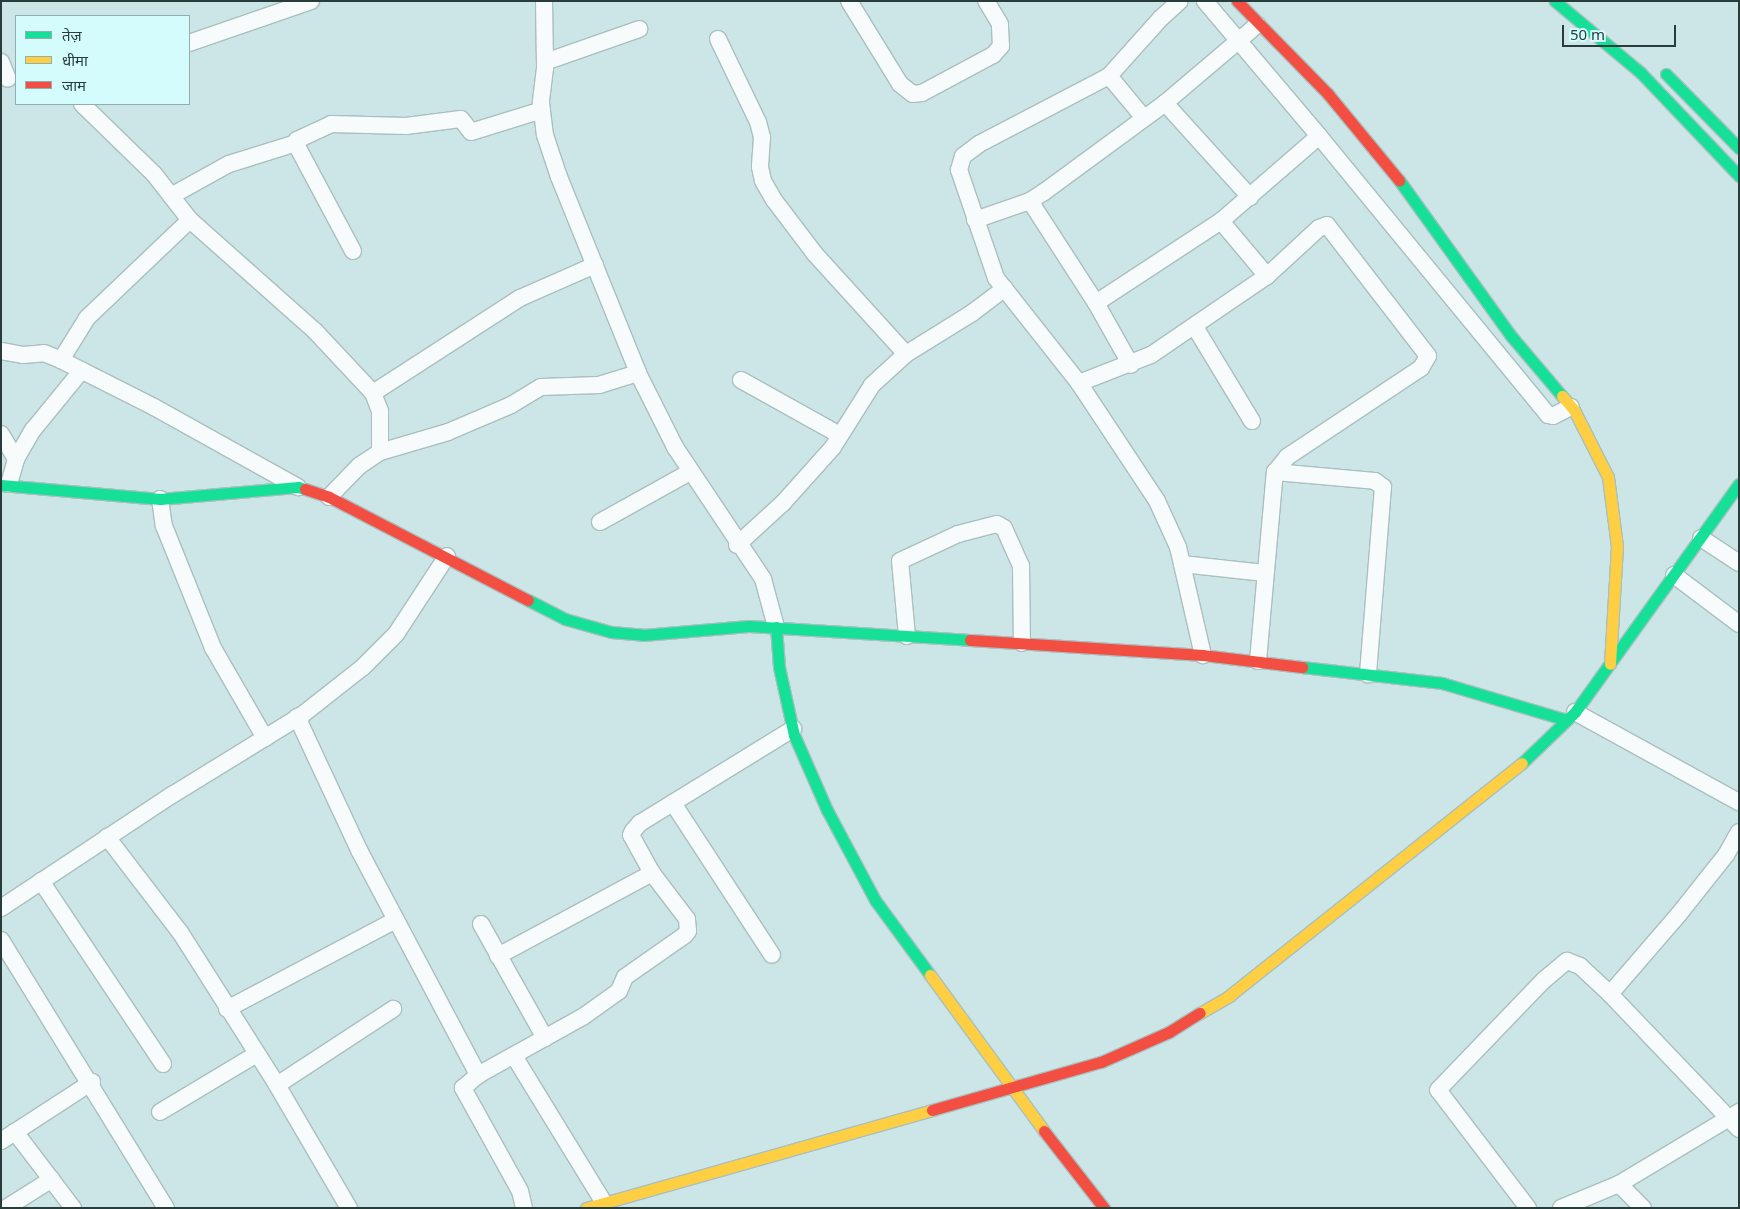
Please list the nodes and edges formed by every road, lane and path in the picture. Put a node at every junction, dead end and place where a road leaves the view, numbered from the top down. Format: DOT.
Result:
graph roads {
  1 [pos="311,1"];
  2 [pos="544,1"];
  3 [pos="849,1"];
  4 [pos="986,1"];
  5 [pos="1180,1"];
  6 [pos="1205,1"];
  7 [pos="1238,1"];
  8 [pos="1554,1"];
  9 [pos="639,29"];
  10 [pos="1246,33"];
  11 [pos="718,39"];
  12 [pos="190,43"];
  13 [pos="1,62"];
  14 [pos="544,62"];
  15 [pos="1658,66"];
  16 [pos="1109,76"];
  17 [pos="8,80"];
  18 [pos="1165,102"];
  19 [pos="83,105"];
  20 [pos="542,110"];
  21 [pos="1144,118"];
  22 [pos="1319,136"];
  23 [pos="296,143"];
  24 [pos="1739,148"];
  25 [pos="1739,176"];
  26 [pos="171,196"];
  27 [pos="1250,197"];
  28 [pos="1030,200"];
  29 [pos="190,220"];
  30 [pos="974,220"];
  31 [pos="1221,221"];
  32 [pos="353,251"];
  33 [pos="595,265"];
  34 [pos="1266,276"];
  35 [pos="1005,288"];
  36 [pos="1096,303"];
  37 [pos="1195,327"];
  38 [pos="1,351"];
  39 [pos="906,354"];
  40 [pos="61,360"];
  41 [pos="1131,365"];
  42 [pos="82,370"];
  43 [pos="638,373"];
  44 [pos="741,380"];
  45 [pos="1079,383"];
  46 [pos="373,393"];
  47 [pos="1562,412"];
  48 [pos="1252,421"];
  49 [pos="1,434"];
  50 [pos="840,435"];
  51 [pos="380,452"];
  52 [pos="16,459"];
  53 [pos="690,472"];
  54 [pos="1275,472"];
  55 [pos="5,484"];
  56 [pos="1739,484"];
  57 [pos="298,487"];
  58 [pos="329,497"];
  59 [pos="160,499"];
  60 [pos="1734,502"];
  61 [pos="600,522"];
  62 [pos="1701,538"];
  63 [pos="737,545"];
  64 [pos="446,556"];
  65 [pos="1739,563"];
  66 [pos="1182,564"];
  67 [pos="1265,573"];
  68 [pos="1674,575"];
  69 [pos="1739,624"];
  70 [pos="776,628"];
  71 [pos="907,636"];
  72 [pos="1022,643"];
  73 [pos="1203,654"];
  74 [pos="1258,661"];
  75 [pos="1610,665"];
  76 [pos="1368,674"];
  77 [pos="1571,716"];
  78 [pos="297,717"];
  79 [pos="793,729"];
  80 [pos="265,738"];
  81 [pos="1739,802"];
  82 [pos="673,803"];
  83 [pos="1739,832"];
  84 [pos="107,837"];
  85 [pos="652,873"];
  86 [pos="41,881"];
  87 [pos="1,908"];
  88 [pos="396,920"];
  89 [pos="480,924"];
  90 [pos="1,940"];
  91 [pos="772,955"];
  92 [pos="498,956"];
  93 [pos="1610,994"];
  94 [pos="227,1009"];
  95 [pos="393,1009"];
  96 [pos="545,1038"];
  97 [pos="257,1054"];
  98 [pos="514,1056"];
  99 [pos="163,1064"];
  100 [pos="478,1075"];
  101 [pos="92,1082"];
  102 [pos="278,1085"];
  103 [pos="1012,1086"];
  104 [pos="160,1112"];
  105 [pos="1736,1119"];
  106 [pos="15,1132"];
  107 [pos="1,1141"];
  108 [pos="52,1179"];
  109 [pos="1619,1184"];
  110 [pos="604,1202"];
  111 [pos="6,1208"];
  112 [pos="74,1208"];
  113 [pos="166,1208"];
  114 [pos="349,1208"];
  115 [pos="524,1208"];
  116 [pos="586,1208"];
  117 [pos="1104,1208"];
  118 [pos="1528,1208"];
  119 [pos="1561,1208"];
  120 [pos="1643,1208"];
  1 -- 12 [label="street"];
  2 -- 14 [label="street"];
  3 -- 4 [label="street"];
  5 -- 16 [label="street"];
  6 -- 10 [label="street"];
  7 -- 10 [label="street"];
  8 -- 25 [label="street"];
  9 -- 14 [label="street"];
  10 -- 18 [label="street"];
  10 -- 22 [label="street"];
  10 -- 47 [label="street"];
  11 -- 39 [label="street"];
  13 -- 17 [label="street"];
  14 -- 20 [label="street"];
  15 -- 24 [label="street"];
  16 -- 21 [label="street"];
  16 -- 30 [label="street"];
  18 -- 21 [label="street"];
  18 -- 27 [label="street"];
  19 -- 26 [label="street"];
  20 -- 23 [label="street"];
  20 -- 33 [label="street"];
  21 -- 28 [label="street"];
  22 -- 27 [label="street"];
  22 -- 47 [label="street"];
  23 -- 26 [label="street"];
  23 -- 32 [label="street"];
  26 -- 29 [label="street"];
  27 -- 31 [label="street"];
  28 -- 30 [label="street"];
  28 -- 36 [label="street"];
  29 -- 40 [label="street"];
  29 -- 46 [label="street"];
  30 -- 35 [label="street"];
  31 -- 34 [label="street"];
  31 -- 36 [label="street"];
  33 -- 43 [label="street"];
  33 -- 46 [label="street"];
  34 -- 37 [label="street"];
  34 -- 54 [label="street"];
  35 -- 39 [label="street"];
  35 -- 45 [label="street"];
  36 -- 41 [label="street"];
  37 -- 41 [label="street"];
  37 -- 48 [label="street"];
  38 -- 40 [label="street"];
  39 -- 50 [label="street"];
  40 -- 42 [label="street"];
  41 -- 45 [label="street"];
  42 -- 52 [label="street"];
  42 -- 57 [label="street"];
  43 -- 51 [label="street"];
  43 -- 53 [label="street"];
  44 -- 50 [label="street"];
  45 -- 66 [label="street"];
  46 -- 51 [label="street"];
  47 -- 75 [label="street"];
  49 -- 52 [label="street"];
  50 -- 63 [label="street"];
  51 -- 58 [label="street"];
  52 -- 55 [label="street"];
  53 -- 61 [label="street"];
  53 -- 63 [label="street"];
  54 -- 67 [label="street"];
  54 -- 76 [label="street"];
  55 -- 59 [label="street"];
  56 -- 60 [label="street"];
  57 -- 58 [label="street"];
  57 -- 59 [label="street"];
  58 -- 64 [label="street"];
  59 -- 80 [label="street"];
  60 -- 62 [label="street"];
  62 -- 65 [label="street"];
  62 -- 68 [label="street"];
  63 -- 70 [label="street"];
  64 -- 70 [label="street"];
  64 -- 78 [label="street"];
  66 -- 67 [label="street"];
  66 -- 73 [label="street"];
  67 -- 74 [label="street"];
  68 -- 69 [label="street"];
  68 -- 75 [label="street"];
  70 -- 71 [label="street"];
  70 -- 79 [label="street"];
  71 -- 72 [label="street"];
  71 -- 72 [label="street"];
  72 -- 73 [label="street"];
  73 -- 74 [label="street"];
  74 -- 76 [label="street"];
  75 -- 77 [label="street"];
  76 -- 77 [label="street"];
  77 -- 81 [label="street"];
  77 -- 103 [label="street"];
  78 -- 80 [label="street"];
  78 -- 88 [label="street"];
  79 -- 82 [label="street"];
  79 -- 103 [label="street"];
  80 -- 84 [label="street"];
  82 -- 85 [label="street"];
  82 -- 91 [label="street"];
  83 -- 93 [label="street"];
  84 -- 86 [label="street"];
  84 -- 94 [label="street"];
  85 -- 92 [label="street"];
  85 -- 96 [label="street"];
  86 -- 87 [label="street"];
  86 -- 99 [label="street"];
  88 -- 94 [label="street"];
  88 -- 100 [label="street"];
  89 -- 92 [label="street"];
  90 -- 101 [label="street"];
  92 -- 96 [label="street"];
  93 -- 105 [label="street"];
  93 -- 118 [label="street"];
  94 -- 97 [label="street"];
  95 -- 102 [label="street"];
  96 -- 98 [label="street"];
  97 -- 102 [label="street"];
  97 -- 104 [label="street"];
  98 -- 100 [label="street"];
  98 -- 110 [label="street"];
  100 -- 115 [label="street"];
  101 -- 106 [label="street"];
  101 -- 113 [label="street"];
  102 -- 114 [label="street"];
  103 -- 110 [label="street"];
  103 -- 117 [label="street"];
  105 -- 109 [label="street"];
  106 -- 107 [label="street"];
  106 -- 108 [label="street"];
  108 -- 111 [label="street"];
  108 -- 112 [label="street"];
  109 -- 119 [label="street"];
  109 -- 120 [label="street"];
  110 -- 116 [label="street"];
}
